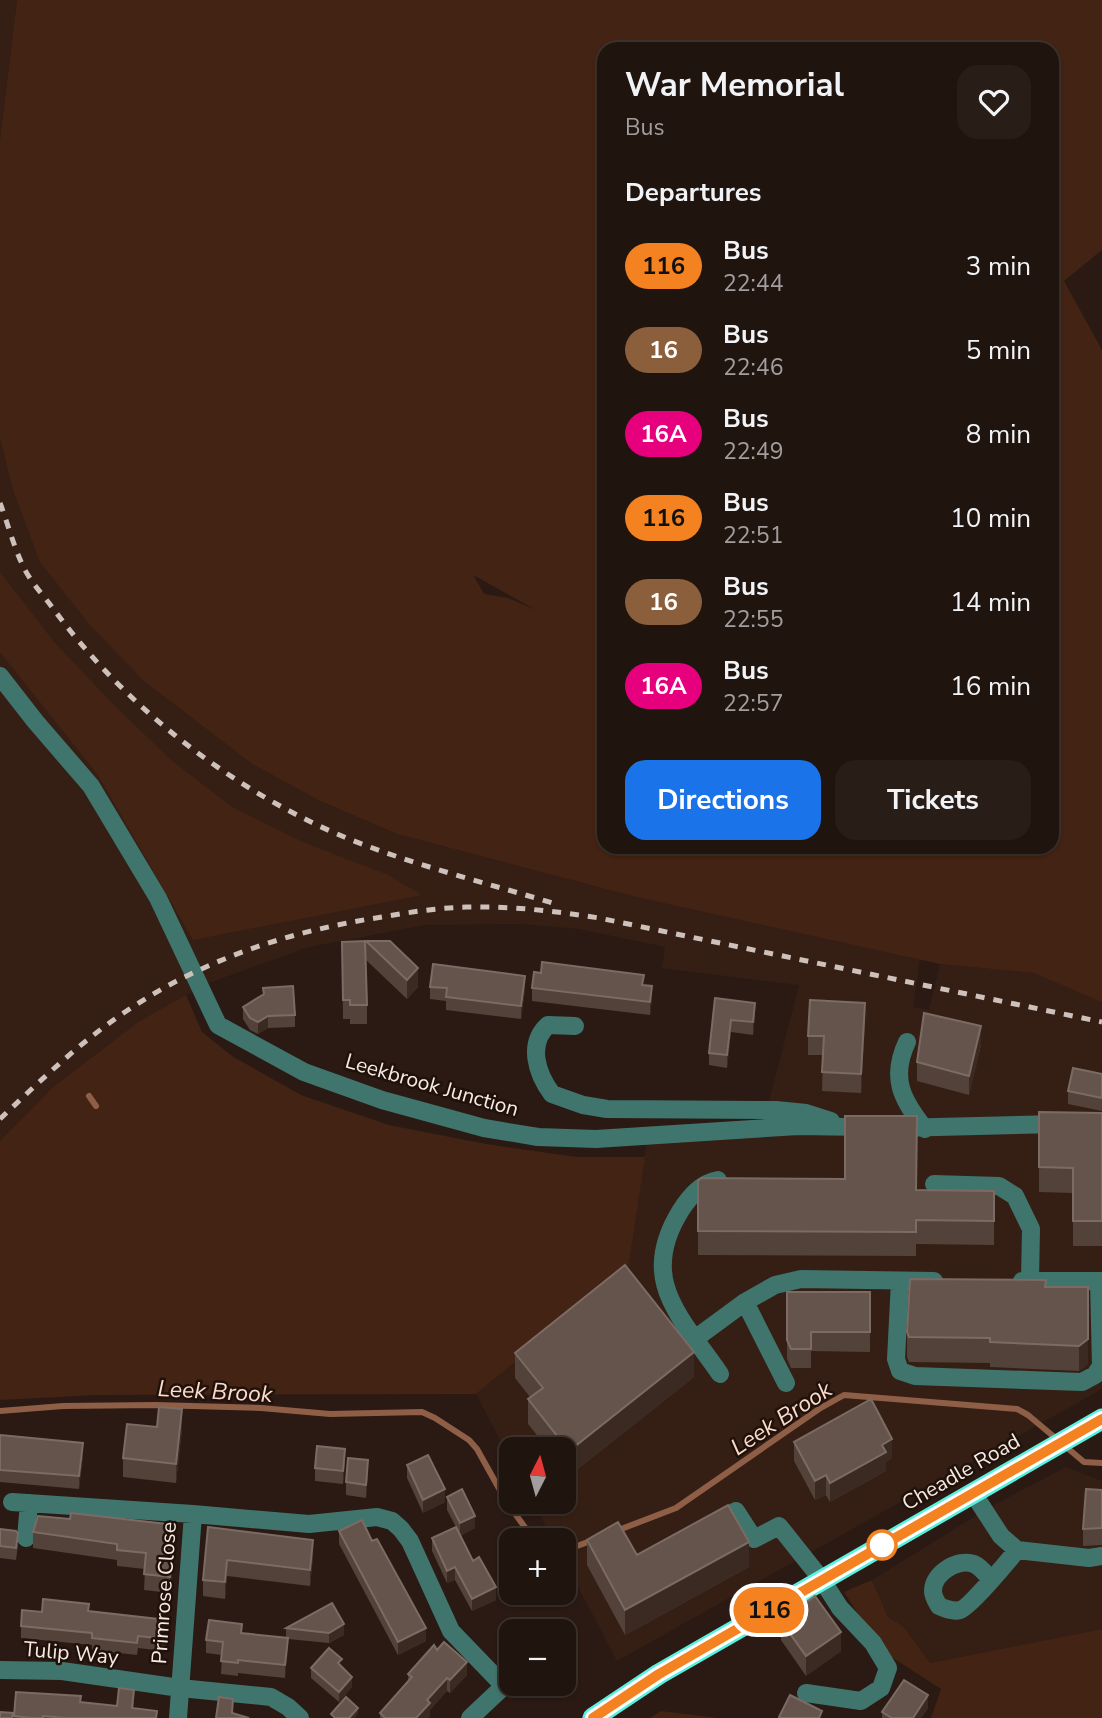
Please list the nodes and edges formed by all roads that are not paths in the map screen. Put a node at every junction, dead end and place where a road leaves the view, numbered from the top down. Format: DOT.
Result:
graph roads {
  1 [pos="0,676"];
  2 [pos="575,1026"];
  3 [pos="906,1042"];
  4 [pos="1102,1123"];
  5 [pos="844,1126"];
  6 [pos="925,1129"];
  7 [pos="732,1179"];
  8 [pos="934,1184"];
  9 [pos="900,1280"];
  10 [pos="952,1281"];
  11 [pos="1004,1281"];
  12 [pos="1030,1281"];
  13 [pos="1100,1281"];
  14 [pos="745,1302"];
  15 [pos="696,1338"];
  16 [pos="720,1374"];
  17 [pos="786,1383"];
  18 [pos="1102,1419"];
  19 [pos="973,1493"];
  20 [pos="193,1514"];
  21 [pos="699,1530"];
  22 [pos="26,1538"];
  23 [pos="1017,1550"];
  24 [pos="1102,1556"];
  25 [pos="990,1579"];
  26 [pos="822,1580"];
  27 [pos="0,1670"];
  28 [pos="499,1675"];
  29 [pos="180,1688"];
  30 [pos="499,1692"];
  31 [pos="806,1693"];
  32 [pos="178,1718"];
  33 [pos="300,1718"];
  34 [pos="470,1718"];
  35 [pos="593,1718"];
  1 -- 5 [label="street, Leekbrook Junction"];
  2 -- 5 [label="street"];
  3 -- 6 [label="street"];
  4 -- 6 [label="street, Leekbrook Junction"];
  5 -- 6 [label="street, Leekbrook Junction"];
  7 -- 15 [label="street"];
  8 -- 12 [label="street"];
  9 -- 10 [label="street"];
  9 -- 13 [label="street"];
  9 -- 14 [label="street"];
  11 -- 12 [label="street"];
  12 -- 13 [label="street"];
  14 -- 15 [label="street"];
  14 -- 17 [label="street"];
  15 -- 16 [label="street"];
  18 -- 19 [label="highway, Cheadle Road"];
  19 -- 23 [label="street"];
  19 -- 26 [label="highway, Cheadle Road"];
  20 -- 22 [label="street, Primrose Close"];
  20 -- 28 [label="street"];
  20 -- 29 [label="street, Primrose Close"];
  21 -- 26 [label="street"];
  23 -- 24 [label="street"];
  23 -- 25 [label="street"];
  26 -- 31 [label="street"];
  26 -- 35 [label="highway, Cheadle Road"];
  27 -- 29 [label="street, Tulip Way"];
  29 -- 32 [label="street, Primrose Close"];
  29 -- 33 [label="street, Tulip Way"];
  30 -- 34 [label="street"];
}
